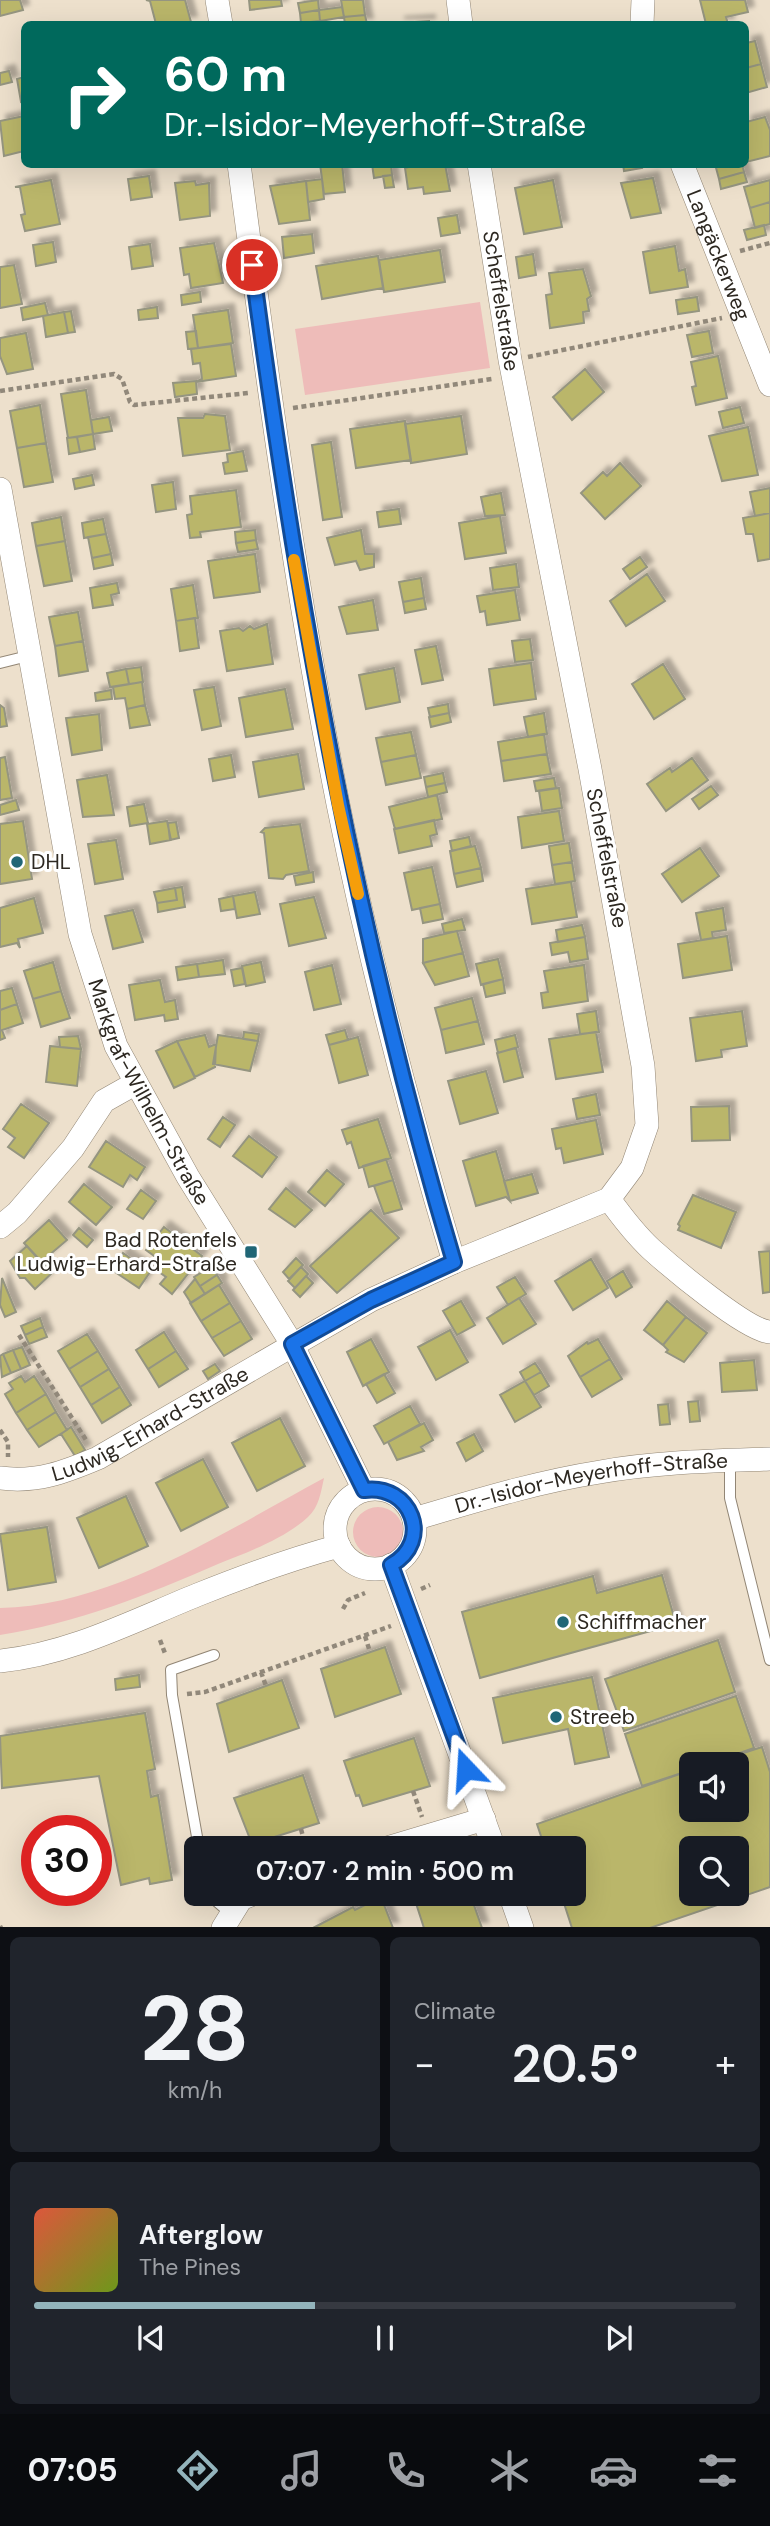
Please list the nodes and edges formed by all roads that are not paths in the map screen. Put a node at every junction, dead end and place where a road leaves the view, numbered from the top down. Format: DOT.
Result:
graph roads {
  1 [pos="217,0"];
  2 [pos="458,0"];
  3 [pos="643,0"];
  4 [pos="220,21"];
  5 [pos="461,21"];
  6 [pos="642,21"];
  7 [pos="240,168"];
  8 [pos="480,168"];
  9 [pos="684,168"];
  10 [pos="770,385"];
  11 [pos="0,489"];
  12 [pos="28,656"];
  13 [pos="0,663"];
  14 [pos="136,1083"];
  15 [pos="609,1199"];
  16 [pos="0,1227"];
  17 [pos="454,1262"];
  18 [pos="770,1332"];
  19 [pos="292,1344"];
  20 [pos="770,1459"];
  21 [pos="730,1460"];
  22 [pos="0,1478"];
  23 [pos="364,1490"];
  24 [pos="414,1519"];
  25 [pos="339,1546"];
  26 [pos="391,1565"];
  27 [pos="214,1655"];
  28 [pos="770,1660"];
  29 [pos="0,1661"];
  30 [pos="484,1819"];
  31 [pos="197,1836"];
  32 [pos="427,1836"];
  33 [pos="490,1836"];
  34 [pos="514,1906"];
  35 [pos="522,1927"];
  1 -- 4 [label="street"];
  2 -- 5 [label="street"];
  3 -- 6 [label="street"];
  7 -- 17 [label="street"];
  8 -- 15 [label="street, Scheffelstraße"];
  9 -- 10 [label="street, Langäckerweg"];
  11 -- 12 [label="street, Markgraf-Wilhelm-Straße"];
  12 -- 13 [label="lane"];
  12 -- 14 [label="street, Markgraf-Wilhelm-Straße"];
  14 -- 16 [label="street"];
  14 -- 19 [label="street, Markgraf-Wilhelm-Straße"];
  15 -- 17 [label="street"];
  15 -- 18 [label="street"];
  17 -- 19 [label="street"];
  19 -- 22 [label="street, Ludwig-Erhard-Straße"];
  19 -- 23 [label="street, Markgraf-Wilhelm-Straße"];
  20 -- 21 [label="street, Dr.-Isidor-Meyerhoff-Straße"];
  21 -- 24 [label="street, Dr.-Isidor-Meyerhoff-Straße"];
  21 -- 28 [label="lane"];
  23 -- 24 [label="street"];
  23 -- 25 [label="street"];
  24 -- 26 [label="street"];
  25 -- 26 [label="street"];
  25 -- 29 [label="street"];
  26 -- 30 [label="street"];
  27 -- 31 [label="lane"];
  30 -- 32 [label="street"];
  30 -- 33 [label="street"];
  34 -- 35 [label="street"];
}
